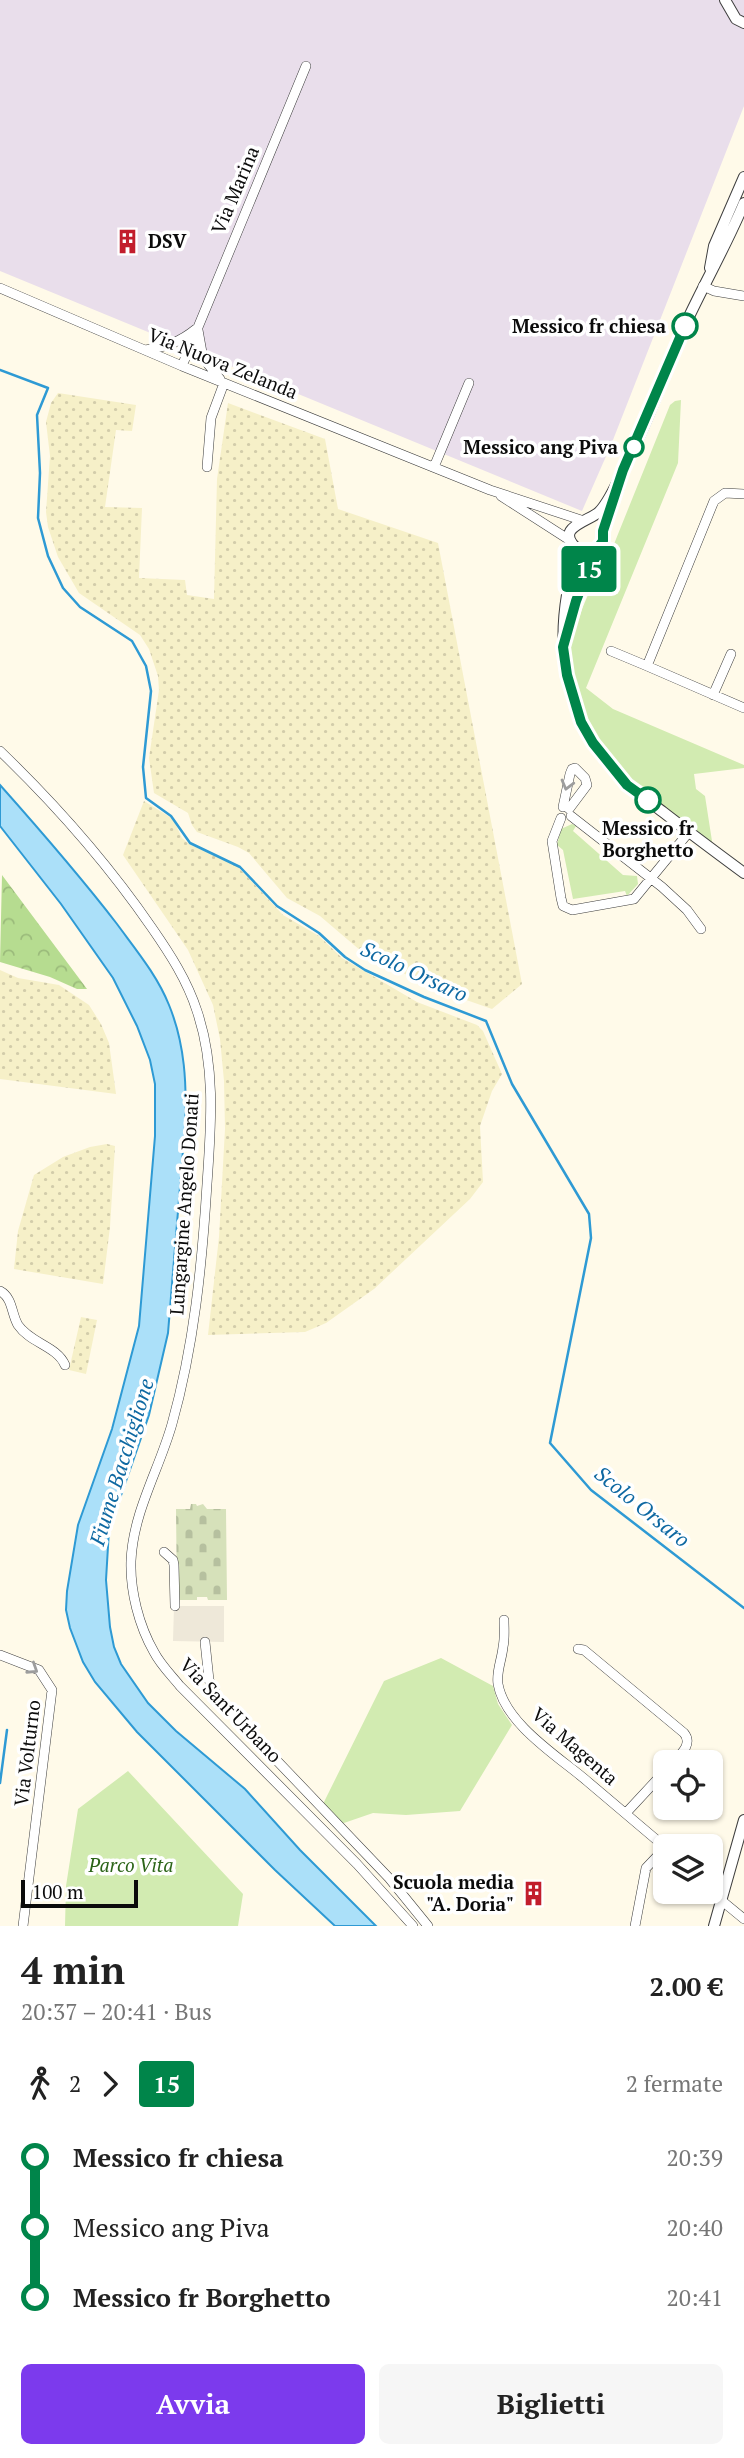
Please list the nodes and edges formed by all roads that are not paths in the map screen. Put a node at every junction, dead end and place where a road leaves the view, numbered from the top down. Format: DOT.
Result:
graph roads {
  1 [pos="725,0"];
  2 [pos="744,23"];
  3 [pos="306,66"];
  4 [pos="744,177"];
  5 [pos="744,203"];
  6 [pos="709,274"];
  7 [pos="703,286"];
  8 [pos="0,288"];
  9 [pos="744,296"];
  10 [pos="197,328"];
  11 [pos="145,350"];
  12 [pos="182,366"];
  13 [pos="223,383"];
  14 [pos="469,383"];
  15 [pos="207,467"];
  16 [pos="434,467"];
  17 [pos="623,470"];
  18 [pos="491,490"];
  19 [pos="744,494"];
  20 [pos="557,513"];
  21 [pos="584,520"];
  22 [pos="552,531"];
  23 [pos="603,531"];
  24 [pos="574,545"];
  25 [pos="595,551"];
  26 [pos="563,647"];
  27 [pos="611,650"];
  28 [pos="732,654"];
  29 [pos="647,666"];
  30 [pos="713,695"];
  31 [pos="744,708"];
  32 [pos="0,751"];
  33 [pos="689,832"];
  34 [pos="744,873"];
  35 [pos="651,878"];
  36 [pos="701,929"];
  37 [pos="0,1290"];
  38 [pos="189,1351"];
  39 [pos="65,1365"];
  40 [pos="164,1552"];
  41 [pos="175,1606"];
  42 [pos="503,1620"];
  43 [pos="205,1642"];
  44 [pos="578,1649"];
  45 [pos="0,1655"];
  46 [pos="682,1750"];
  47 [pos="653,1784"];
  48 [pos="626,1813"];
  49 [pos="744,1820"];
  50 [pos="653,1837"];
  51 [pos="653,1861"];
  52 [pos="723,1894"];
  53 [pos="720,1904"];
  54 [pos="742,1917"];
  55 [pos="23,1926"];
  56 [pos="413,1926"];
  57 [pos="428,1926"];
  58 [pos="635,1926"];
  59 [pos="714,1926"];
  1 -- 2 [label="street"];
  3 -- 10 [label="street, Via Marina"];
  4 -- 6 [label="street"];
  5 -- 6 [label="street"];
  6 -- 7 [label="street"];
  7 -- 9 [label="street"];
  7 -- 17 [label="street"];
  8 -- 11 [label="street, Via Nuova Zelanda"];
  10 -- 11 [label="street"];
  10 -- 12 [label="street, Via Marina"];
  10 -- 13 [label="street"];
  11 -- 12 [label="street, Via Nuova Zelanda"];
  12 -- 13 [label="street, Via Nuova Zelanda"];
  13 -- 15 [label="street"];
  13 -- 16 [label="street, Via Nuova Zelanda"];
  14 -- 16 [label="street"];
  16 -- 18 [label="street, Via Nuova Zelanda"];
  17 -- 21 [label="street"];
  17 -- 23 [label="street"];
  18 -- 20 [label="street, Via Nuova Zelanda"];
  18 -- 22 [label="street, Via Nuova Zelanda"];
  19 -- 29 [label="street"];
  20 -- 21 [label="street, Via Nuova Zelanda"];
  20 -- 22 [label="street"];
  21 -- 23 [label="street"];
  21 -- 24 [label="street"];
  22 -- 24 [label="street, Via Nuova Zelanda"];
  23 -- 25 [label="street"];
  24 -- 25 [label="street"];
  24 -- 26 [label="street"];
  25 -- 26 [label="street"];
  26 -- 33 [label="street"];
  27 -- 29 [label="street"];
  28 -- 30 [label="street"];
  29 -- 30 [label="street"];
  30 -- 31 [label="street"];
  32 -- 38 [label="street, Lungargine Angelo Donati"];
  33 -- 34 [label="street"];
  33 -- 35 [label="street"];
  35 -- 35 [label="street"];
  35 -- 36 [label="street"];
  37 -- 39 [label="street"];
  38 -- 56 [label="street, Via Sant'Urbano"];
  40 -- 41 [label="street"];
  42 -- 48 [label="street, Via Magenta"];
  43 -- 57 [label="street, Via Sant'Urbano"];
  44 -- 46 [label="street"];
  45 -- 55 [label="street, Via Volturno, one-way"];
  47 -- 48 [label="street"];
  48 -- 50 [label="street, Via Magenta"];
  49 -- 52 [label="street"];
  51 -- 58 [label="street"];
  53 -- 54 [label="street"];
  53 -- 59 [label="street"];
}
